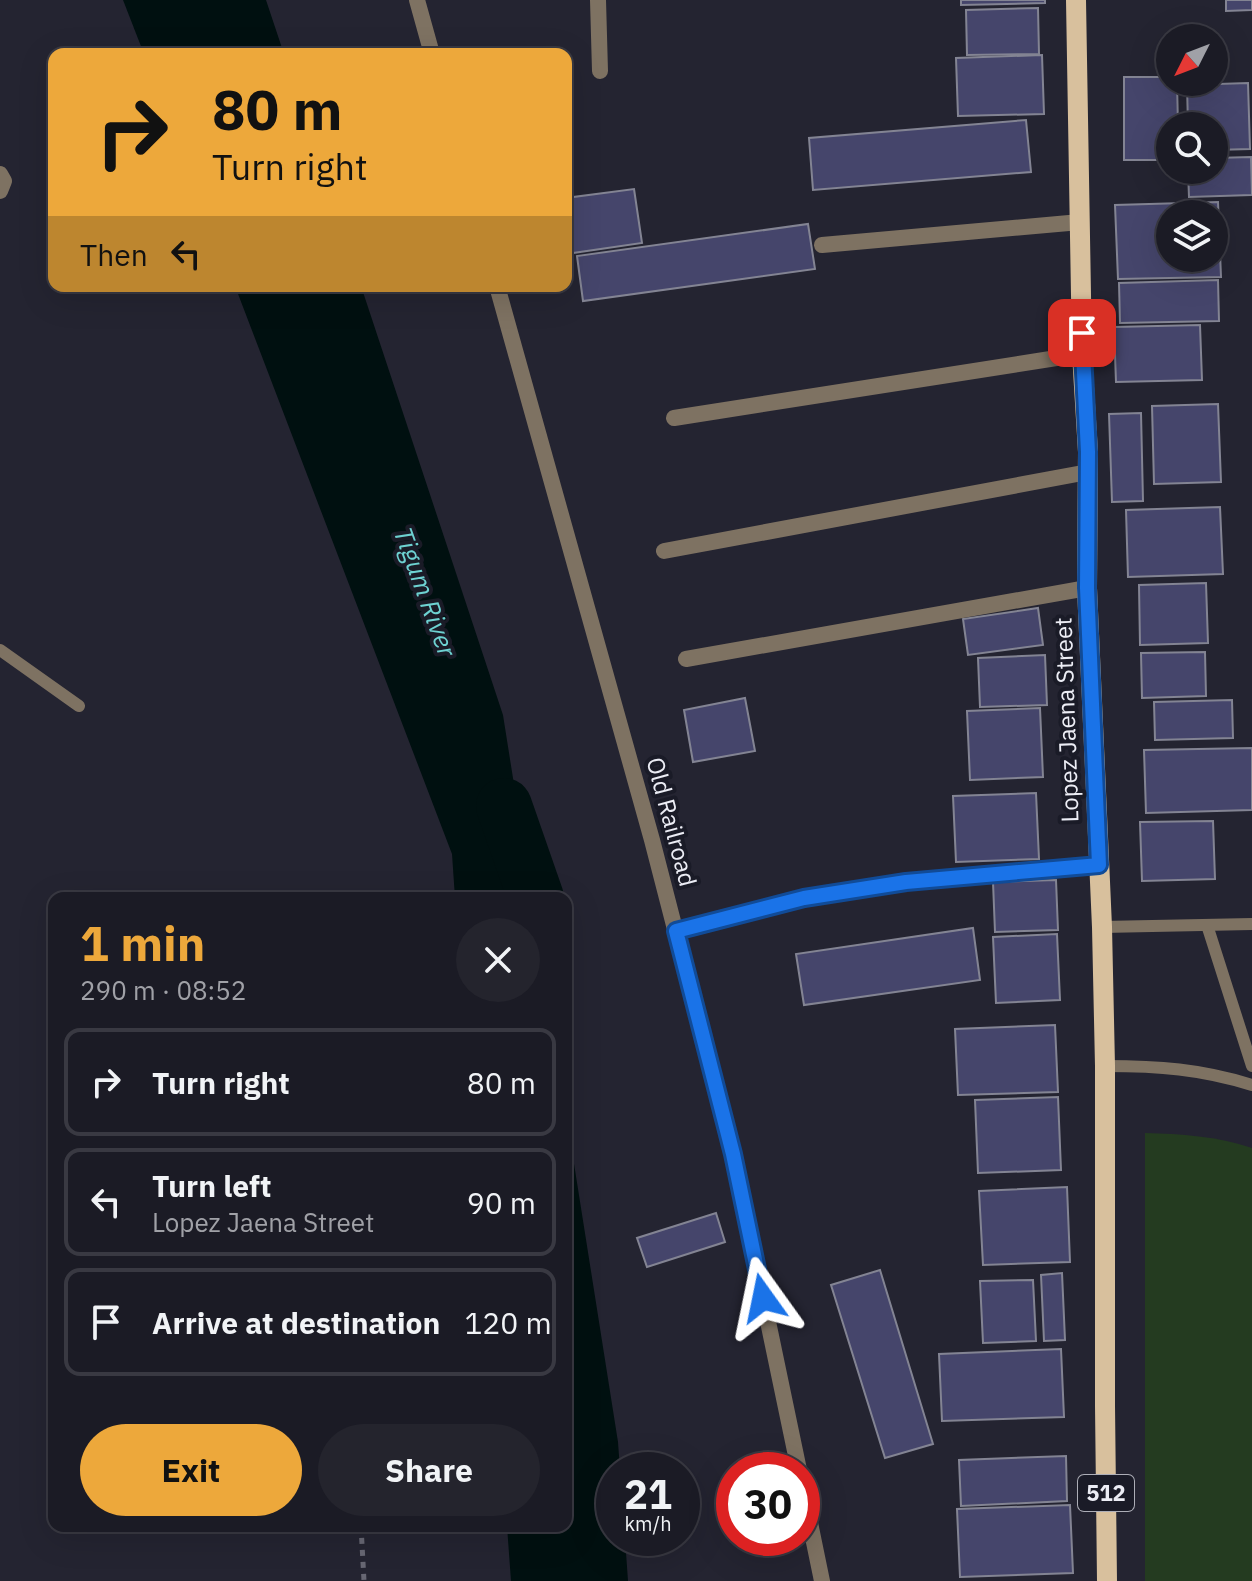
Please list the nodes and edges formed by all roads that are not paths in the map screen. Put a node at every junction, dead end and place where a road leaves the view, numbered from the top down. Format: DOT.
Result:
graph roads {
  1 [pos="417,0"];
  2 [pos="598,0"];
  3 [pos="1076,0"];
  4 [pos="430,48"];
  5 [pos="600,71"];
  6 [pos="0,174"];
  7 [pos="0,191"];
  8 [pos="1080,222"];
  9 [pos="822,245"];
  10 [pos="499,292"];
  11 [pos="1082,354"];
  12 [pos="674,418"];
  13 [pos="1088,472"];
  14 [pos="664,551"];
  15 [pos="1087,588"];
  16 [pos="0,650"];
  17 [pos="686,659"];
  18 [pos="79,706"];
  19 [pos="1099,865"];
  20 [pos="1252,924"];
  21 [pos="1207,925"];
  22 [pos="1102,927"];
  23 [pos="676,931"];
  24 [pos="1105,1066"];
  25 [pos="1252,1066"];
  26 [pos="1252,1085"];
  27 [pos="795,1452"];
  28 [pos="817,1556"];
  29 [pos="822,1581"];
  30 [pos="1107,1581"];
  1 -- 4 [label="street"];
  2 -- 5 [label="street"];
  3 -- 8 [label="main road, Lopez Jaena Street / 512"];
  6 -- 7 [label="street"];
  8 -- 9 [label="street"];
  8 -- 11 [label="main road, Lopez Jaena Street / 512"];
  10 -- 23 [label="street, Old Railroad"];
  11 -- 12 [label="street"];
  11 -- 13 [label="main road, Lopez Jaena Street / 512"];
  13 -- 14 [label="street"];
  13 -- 15 [label="main road, Lopez Jaena Street / 512"];
  15 -- 17 [label="street"];
  15 -- 19 [label="main road, Lopez Jaena Street / 512"];
  16 -- 18 [label="lane"];
  19 -- 22 [label="main road, Lopez Jaena Street / 512"];
  19 -- 23 [label="street"];
  20 -- 21 [label="lane"];
  21 -- 22 [label="lane"];
  21 -- 25 [label="lane"];
  22 -- 24 [label="main road, Lopez Jaena Street / 512"];
  23 -- 27 [label="street, Old Railroad"];
  24 -- 26 [label="lane"];
  24 -- 30 [label="main road, Lopez Jaena Street / 512"];
  28 -- 29 [label="street"];
}
